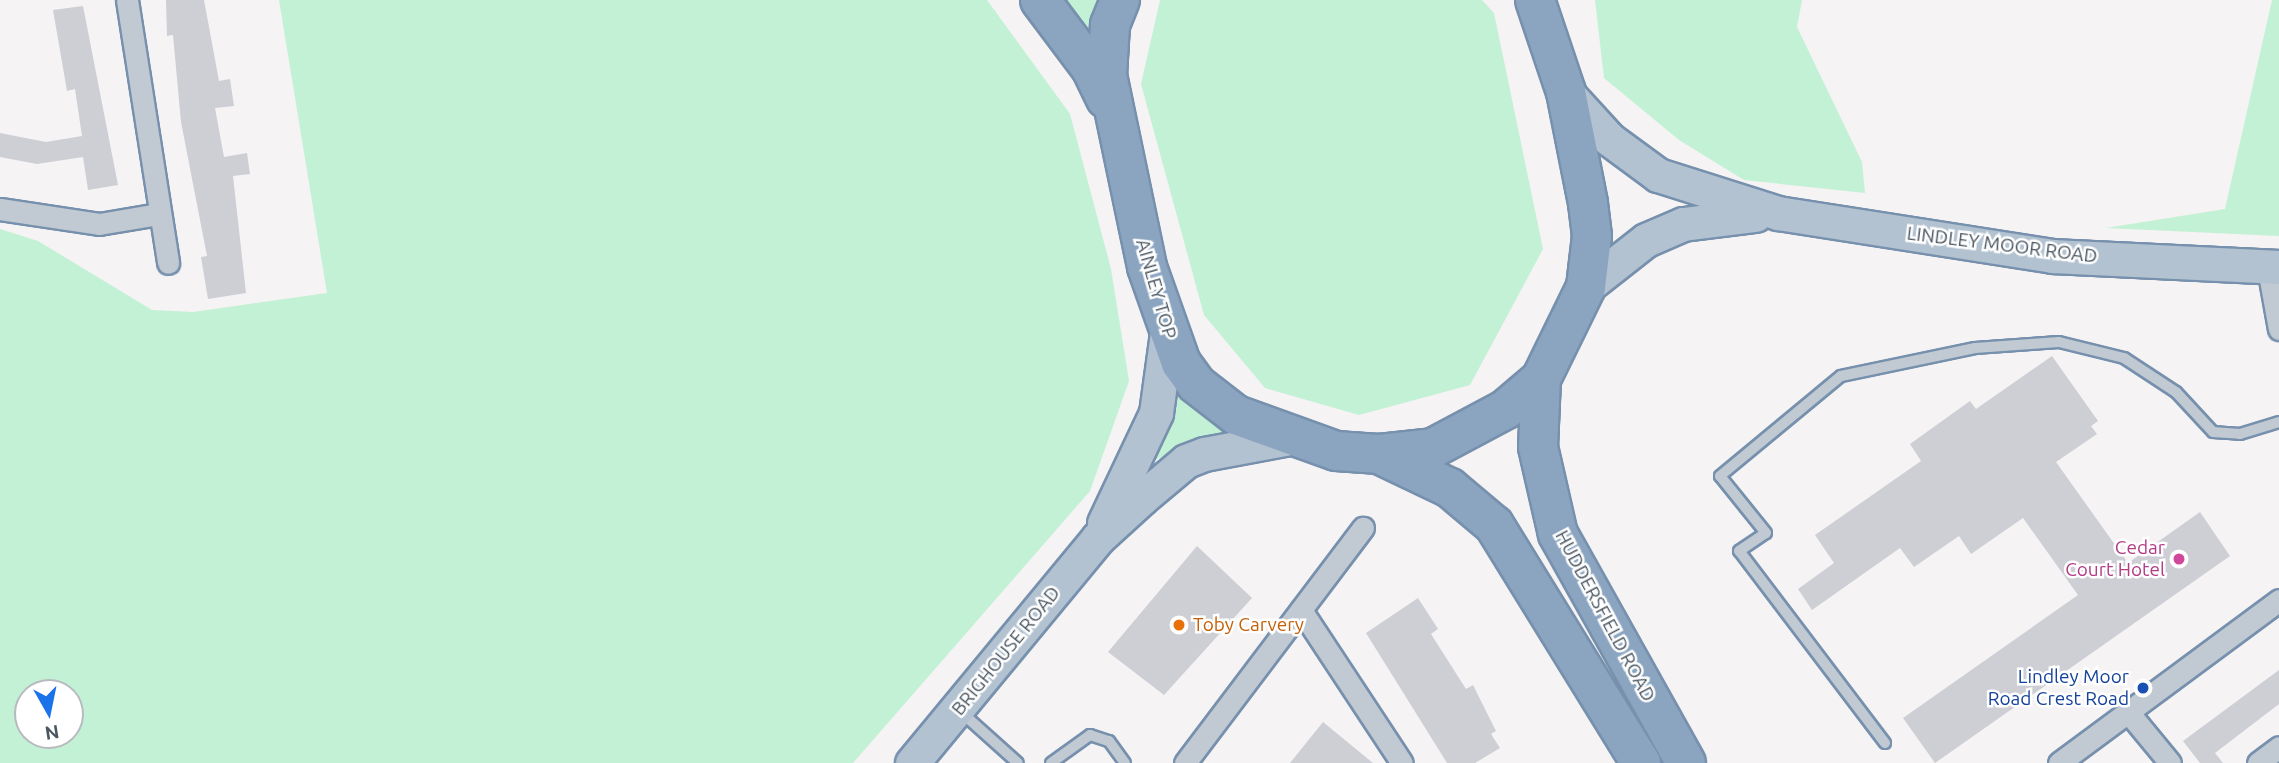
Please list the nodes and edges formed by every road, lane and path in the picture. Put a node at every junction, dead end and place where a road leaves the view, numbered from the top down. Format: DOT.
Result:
graph roads {
  1 [pos="127,0"];
  2 [pos="1040,0"];
  3 [pos="1120,0"];
  4 [pos="1543,9"];
  5 [pos="1566,92"];
  6 [pos="1116,120"];
  7 [pos="0,209"];
  8 [pos="1778,213"];
  9 [pos="159,214"];
  10 [pos="168,263"];
  11 [pos="2274,267"];
  12 [pos="1586,287"];
  13 [pos="2279,328"];
  14 [pos="1167,333"];
  15 [pos="1541,379"];
  16 [pos="2279,422"];
  17 [pos="1290,438"];
  18 [pos="1379,454"];
  19 [pos="1363,528"];
  20 [pos="1098,538"];
  21 [pos="2279,600"];
  22 [pos="1301,610"];
  23 [pos="958,710"];
  24 [pos="2128,712"];
  25 [pos="1885,743"];
  26 [pos="2279,747"];
  27 [pos="1639,761"];
  28 [pos="912,763"];
  29 [pos="1018,763"];
  30 [pos="1051,763"];
  31 [pos="1125,763"];
  32 [pos="1185,763"];
  33 [pos="1402,763"];
  34 [pos="1686,763"];
  35 [pos="2059,763"];
  36 [pos="2170,763"];
  37 [pos="2258,763"];
  1 -- 9 [label="street"];
  2 -- 6 [label="highway"];
  3 -- 6 [label="highway, AINLEY TOP"];
  4 -- 5 [label="highway, AINLEY TOP"];
  5 -- 8 [label="main road, LINDLEY MOOR ROAD"];
  5 -- 12 [label="highway, AINLEY TOP"];
  6 -- 14 [label="highway, AINLEY TOP"];
  7 -- 9 [label="street"];
  8 -- 11 [label="main road, LINDLEY MOOR ROAD"];
  8 -- 12 [label="main road, LINDLEY MOOR ROAD"];
  9 -- 10 [label="street"];
  11 -- 13 [label="street, LINDLEY MOOR ROAD"];
  12 -- 15 [label="highway, AINLEY TOP"];
  14 -- 17 [label="highway, AINLEY TOP"];
  14 -- 20 [label="main road"];
  15 -- 18 [label="highway, AINLEY TOP"];
  15 -- 34 [label="highway, HUDDERSFIELD ROAD"];
  16 -- 25 [label="lane"];
  17 -- 18 [label="highway, AINLEY TOP"];
  17 -- 20 [label="main road"];
  18 -- 27 [label="highway, HUDDERSFIELD ROAD"];
  19 -- 22 [label="street"];
  20 -- 23 [label="main road, BRIGHOUSE ROAD"];
  21 -- 24 [label="street"];
  22 -- 32 [label="street"];
  22 -- 33 [label="street"];
  23 -- 28 [label="main road, BRIGHOUSE ROAD"];
  23 -- 29 [label="lane"];
  24 -- 35 [label="street"];
  24 -- 36 [label="street"];
  26 -- 37 [label="street"];
  30 -- 31 [label="lane"];
}
